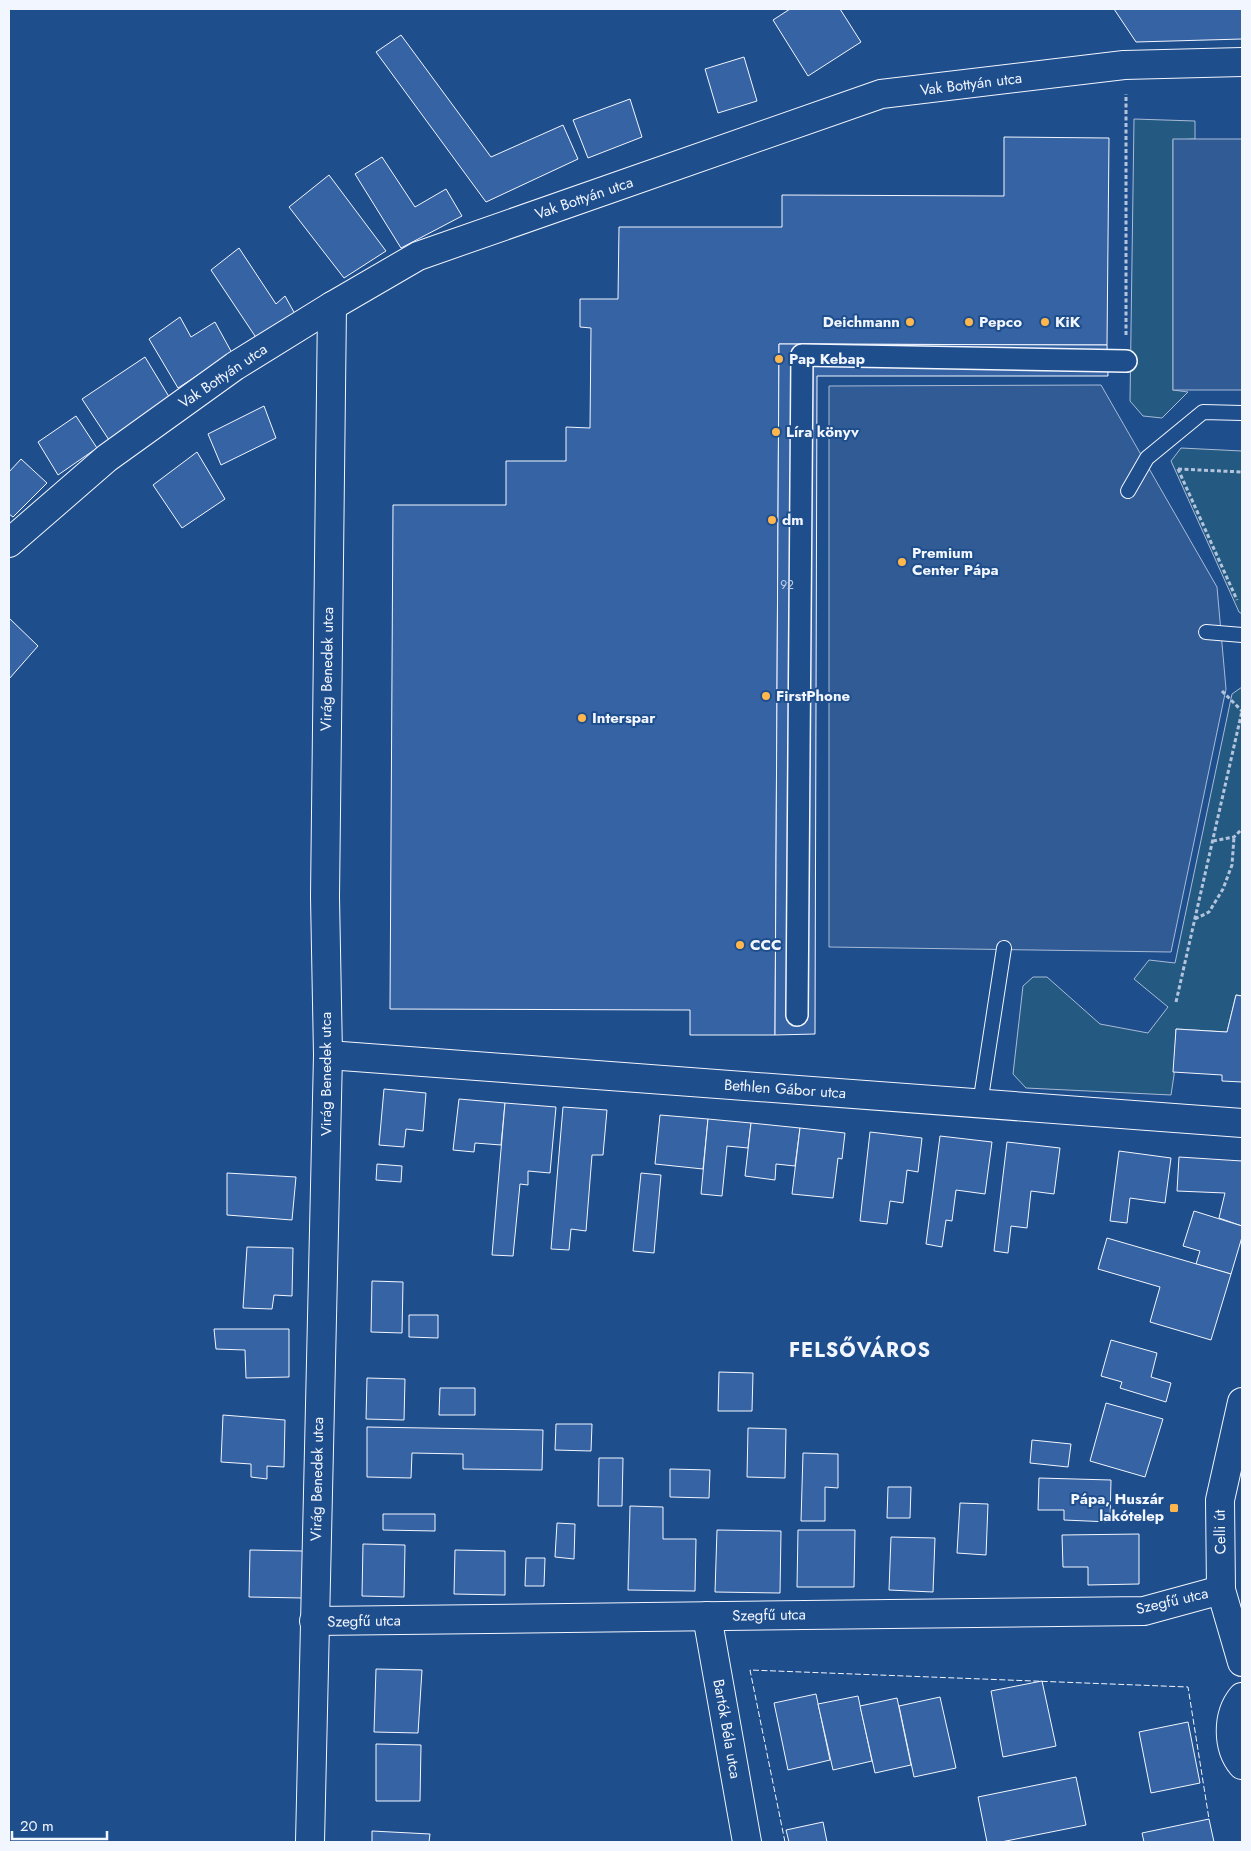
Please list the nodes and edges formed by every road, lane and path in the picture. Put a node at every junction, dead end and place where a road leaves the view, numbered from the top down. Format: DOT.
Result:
graph roads {
  1 [pos="1242,62"];
  2 [pos="1126,87"];
  3 [pos="332,306"];
  4 [pos="1126,361"];
  5 [pos="1242,413"];
  6 [pos="1142,467"];
  7 [pos="1178,469"];
  8 [pos="1242,472"];
  9 [pos="1128,491"];
  10 [pos="9,543"];
  11 [pos="1237,600"];
  12 [pos="1206,632"];
  13 [pos="1242,635"];
  14 [pos="1222,691"];
  15 [pos="1242,711"];
  16 [pos="1242,829"];
  17 [pos="1234,837"];
  18 [pos="1212,840"];
  19 [pos="1195,919"];
  20 [pos="1004,948"];
  21 [pos="1176,1002"];
  22 [pos="797,1015"];
  23 [pos="328,1055"];
  24 [pos="980,1104"];
  25 [pos="1242,1123"];
  26 [pos="1242,1402"];
  27 [pos="1235,1461"];
  28 [pos="1221,1590"];
  29 [pos="707,1616"];
  30 [pos="314,1621"];
  31 [pos="1242,1662"];
  32 [pos="1242,1697"];
  33 [pos="1242,1765"];
  34 [pos="310,1842"];
  35 [pos="747,1842"];
  1 -- 3 [label="street, Vak Bottyán utca"];
  2 -- 4 [label="path"];
  3 -- 10 [label="street, Vak Bottyán utca"];
  3 -- 23 [label="street, Virág Benedek utca"];
  4 -- 22 [label="street"];
  5 -- 6 [label="lane"];
  6 -- 7 [label="path"];
  6 -- 9 [label="lane"];
  7 -- 8 [label="path"];
  7 -- 11 [label="path"];
  12 -- 13 [label="lane"];
  14 -- 15 [label="path"];
  15 -- 18 [label="path"];
  16 -- 17 [label="path"];
  17 -- 18 [label="path"];
  17 -- 19 [label="path"];
  18 -- 19 [label="path"];
  19 -- 21 [label="path"];
  20 -- 24 [label="lane"];
  23 -- 24 [label="street, Bethlen Gábor utca"];
  23 -- 30 [label="street, Virág Benedek utca"];
  24 -- 25 [label="street, Bethlen Gábor utca"];
  26 -- 27 [label="street, Celli út"];
  27 -- 28 [label="street, Celli út"];
  28 -- 29 [label="street, Szegfű utca"];
  28 -- 31 [label="street, Celli út"];
  29 -- 30 [label="street, Szegfű utca"];
  29 -- 35 [label="street, Bartók Béla utca"];
  30 -- 34 [label="street, Virág Benedek utca"];
  32 -- 33 [label="street"];
}
